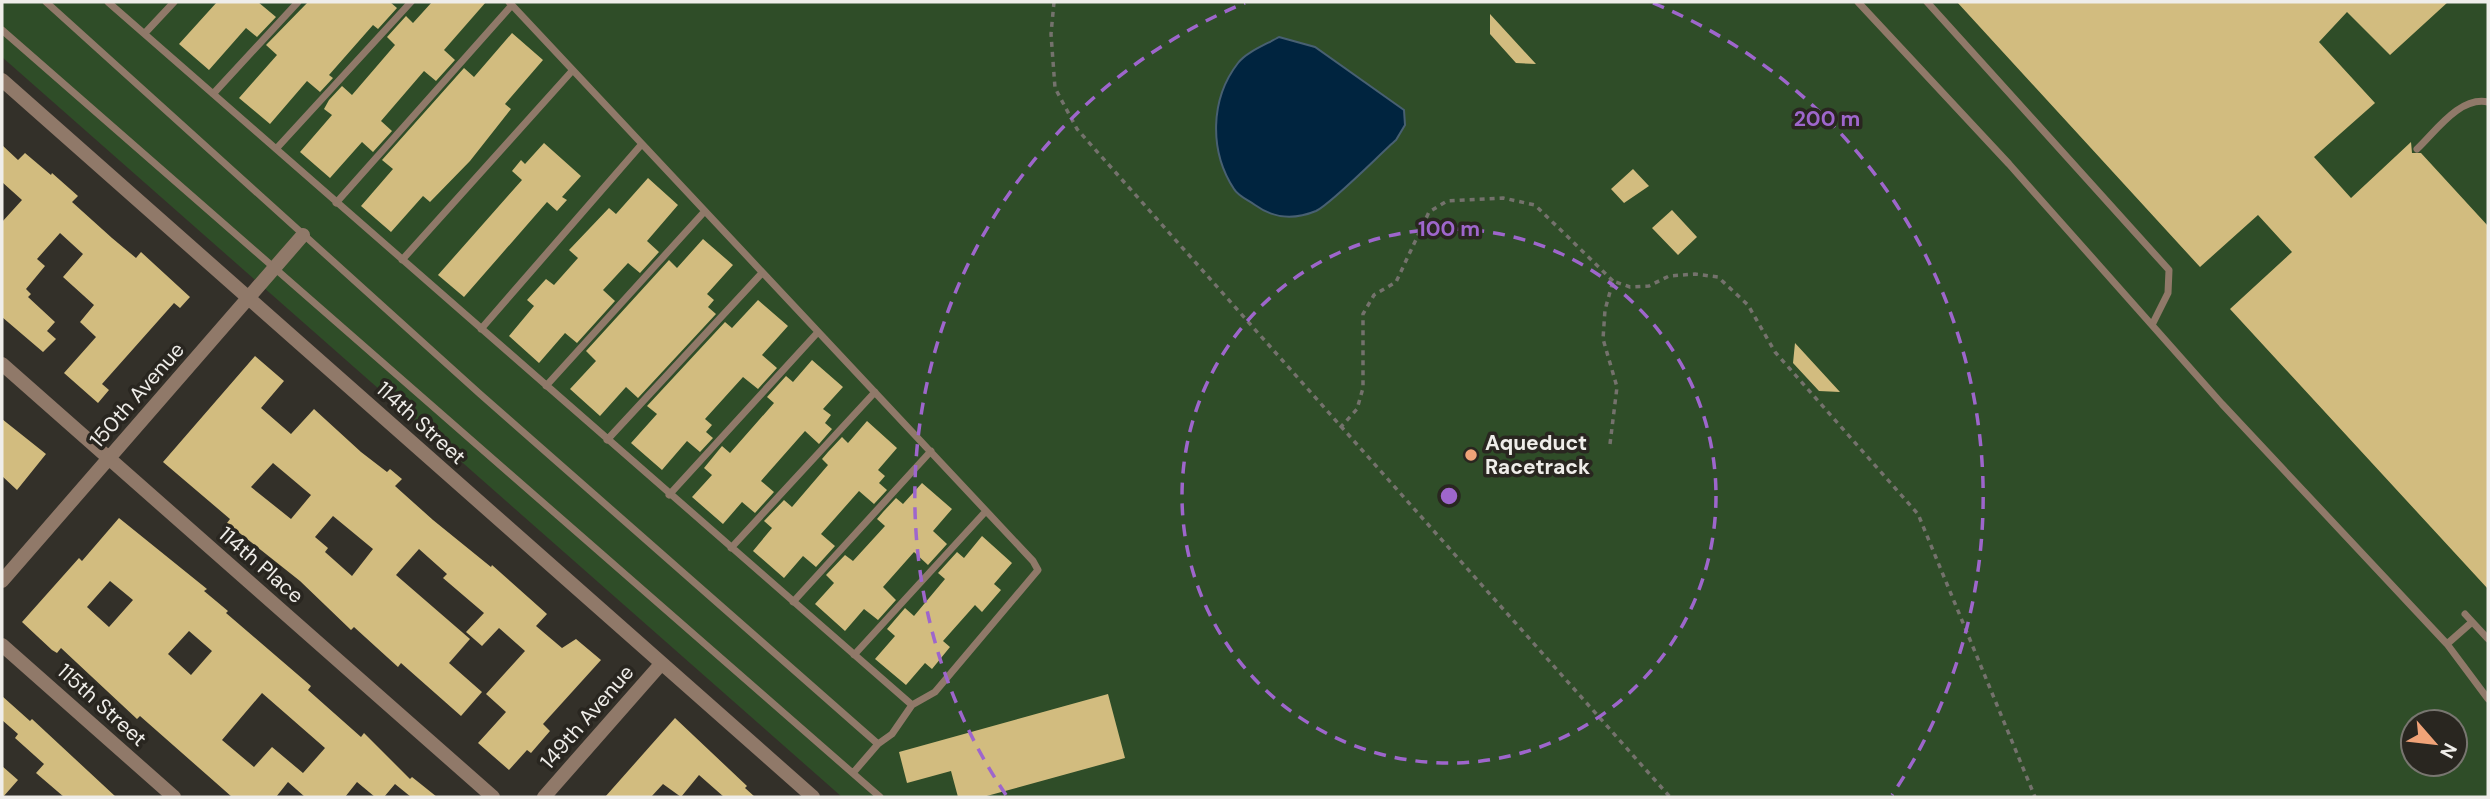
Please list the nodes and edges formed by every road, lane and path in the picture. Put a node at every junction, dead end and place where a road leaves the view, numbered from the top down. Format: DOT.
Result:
graph roads {
  1 [pos="46,2"];
  2 [pos="108,2"];
  3 [pos="174,2"];
  4 [pos="298,2"];
  5 [pos="411,2"];
  6 [pos="1054,2"];
  7 [pos="1858,2"];
  8 [pos="1927,2"];
  9 [pos="511,3"];
  10 [pos="2,30"];
  11 [pos="145,33"];
  12 [pos="572,71"];
  13 [pos="2,80"];
  14 [pos="214,94"];
  15 [pos="2488,102"];
  16 [pos="641,145"];
  17 [pos="276,149"];
  18 [pos="2417,149"];
  19 [pos="336,203"];
  20 [pos="704,212"];
  21 [pos="303,235"];
  22 [pos="402,260"];
  23 [pos="275,267"];
  24 [pos="762,273"];
  25 [pos="1613,281"];
  26 [pos="250,296"];
  27 [pos="2152,325"];
  28 [pos="481,329"];
  29 [pos="818,332"];
  30 [pos="2,364"];
  31 [pos="546,386"];
  32 [pos="875,392"];
  33 [pos="1340,428"];
  34 [pos="607,440"];
  35 [pos="1610,444"];
  36 [pos="931,451"];
  37 [pos="109,459"];
  38 [pos="669,495"];
  39 [pos="986,511"];
  40 [pos="730,548"];
  41 [pos="2,581"];
  42 [pos="793,603"];
  43 [pos="2465,614"];
  44 [pos="2472,622"];
  45 [pos="2488,639"];
  46 [pos="2447,644"];
  47 [pos="2,645"];
  48 [pos="854,655"];
  49 [pos="661,664"];
  50 [pos="2488,699"];
  51 [pos="912,705"];
  52 [pos="878,744"];
  53 [pos="853,773"];
  54 [pos="174,797"];
  55 [pos="493,797"];
  56 [pos="544,797"];
  57 [pos="813,797"];
  58 [pos="880,797"];
  59 [pos="1670,797"];
  60 [pos="2035,797"];
  1 -- 21 [label="lane"];
  2 -- 11 [label="lane"];
  3 -- 11 [label="lane"];
  4 -- 14 [label="lane"];
  5 -- 17 [label="lane"];
  6 -- 33 [label="path"];
  7 -- 27 [label="lane"];
  8 -- 27 [label="lane"];
  9 -- 12 [label="lane"];
  9 -- 19 [label="lane"];
  10 -- 23 [label="lane"];
  11 -- 14 [label="lane"];
  12 -- 16 [label="lane"];
  12 -- 22 [label="lane"];
  13 -- 26 [label="street, 114th Street"];
  14 -- 17 [label="lane"];
  15 -- 18 [label="lane"];
  16 -- 20 [label="lane"];
  16 -- 28 [label="lane"];
  17 -- 19 [label="lane"];
  19 -- 22 [label="lane"];
  20 -- 24 [label="lane"];
  20 -- 31 [label="lane"];
  21 -- 23 [label="street, 150th Avenue"];
  21 -- 52 [label="lane"];
  22 -- 28 [label="lane"];
  23 -- 26 [label="street, 150th Avenue"];
  23 -- 53 [label="lane"];
  24 -- 29 [label="lane"];
  24 -- 34 [label="lane"];
  25 -- 33 [label="path"];
  25 -- 35 [label="path"];
  25 -- 60 [label="path"];
  26 -- 37 [label="street, 150th Avenue"];
  26 -- 49 [label="street, 114th Street"];
  27 -- 46 [label="lane"];
  28 -- 31 [label="lane"];
  29 -- 32 [label="lane"];
  29 -- 38 [label="lane"];
  30 -- 37 [label="street, 114th Place"];
  31 -- 34 [label="lane"];
  32 -- 36 [label="lane"];
  32 -- 40 [label="lane"];
  33 -- 59 [label="path"];
  34 -- 38 [label="lane"];
  36 -- 39 [label="lane"];
  36 -- 42 [label="lane"];
  37 -- 41 [label="street, 150th Avenue"];
  37 -- 55 [label="street, 114th Place"];
  38 -- 40 [label="lane"];
  39 -- 48 [label="lane"];
  39 -- 51 [label="lane"];
  40 -- 42 [label="lane"];
  42 -- 48 [label="lane"];
  43 -- 44 [label="lane"];
  44 -- 45 [label="lane"];
  44 -- 46 [label="lane"];
  46 -- 50 [label="lane"];
  47 -- 54 [label="street, 115th Street"];
  48 -- 51 [label="lane"];
  49 -- 56 [label="street, 149th Avenue"];
  49 -- 57 [label="street, 114th Street"];
  51 -- 52 [label="lane"];
  52 -- 53 [label="lane"];
  53 -- 58 [label="lane"];
}
